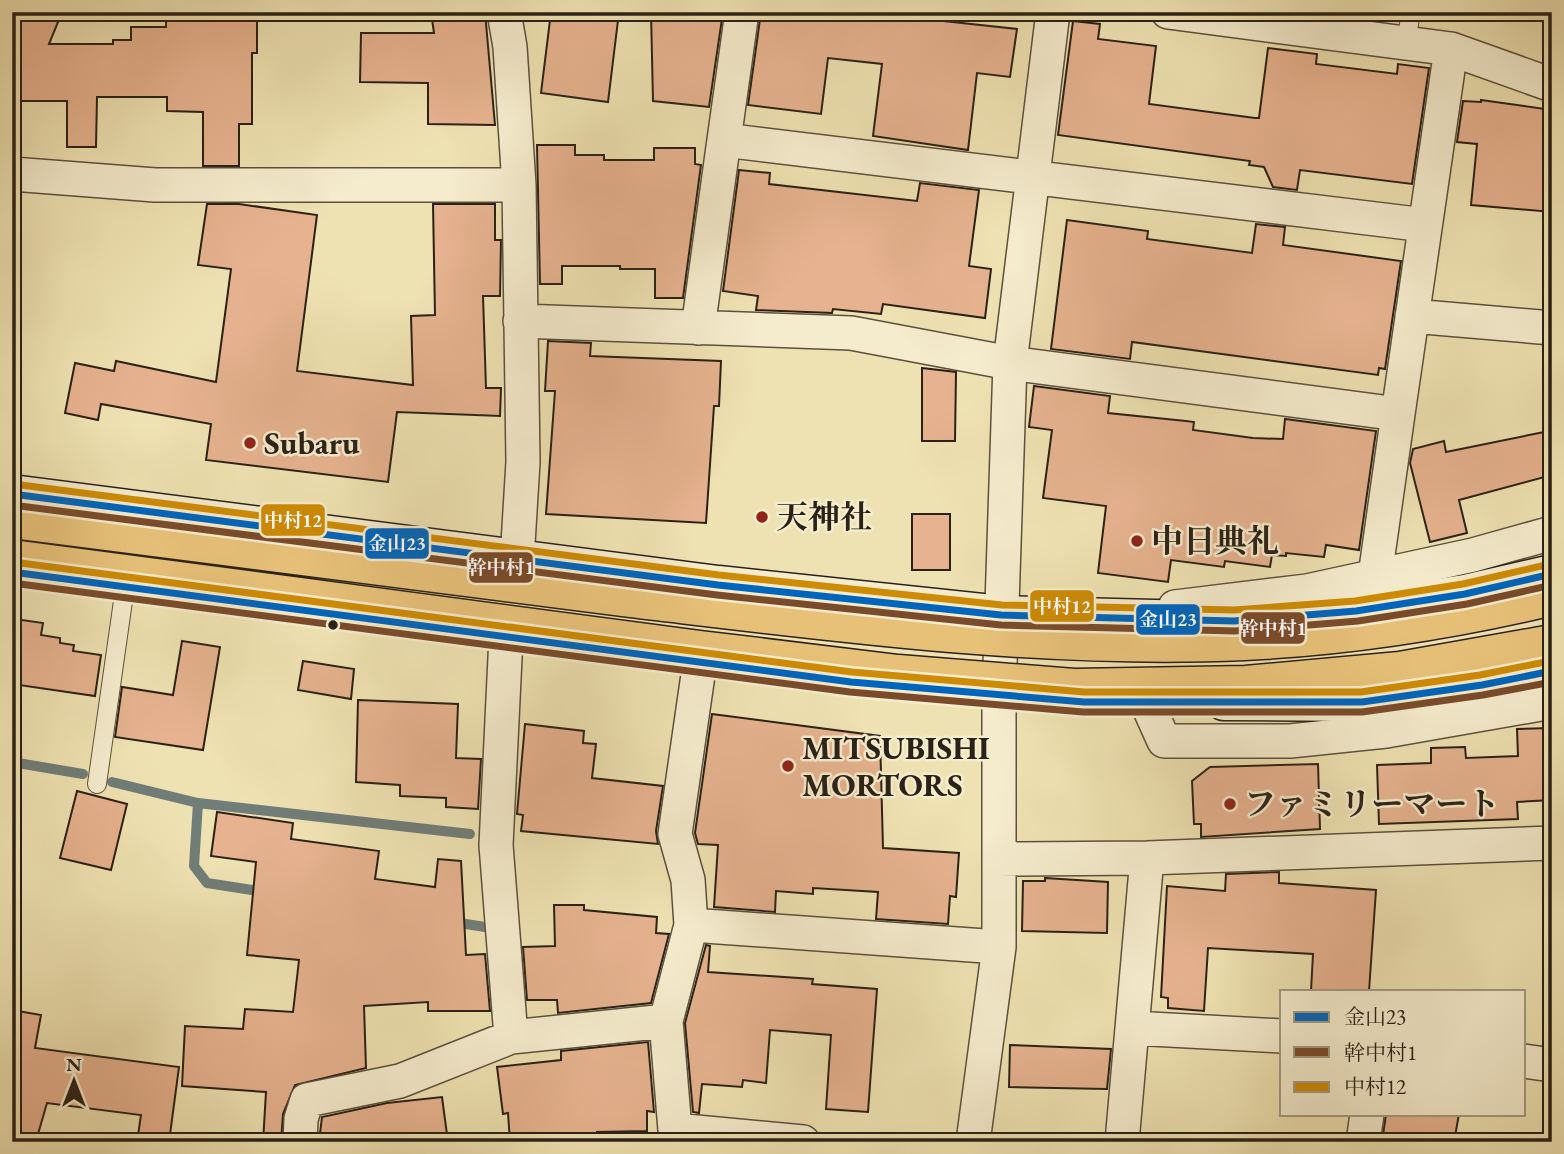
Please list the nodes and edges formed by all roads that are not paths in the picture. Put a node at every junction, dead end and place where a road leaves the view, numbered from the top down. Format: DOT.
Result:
graph roads {
  1 [pos="504,12"];
  2 [pos="742,12"];
  3 [pos="1053,12"];
  4 [pos="1168,12"];
  5 [pos="1408,28"];
  6 [pos="1451,49"];
  7 [pos="1552,85"];
  8 [pos="724,140"];
  9 [pos="12,174"];
  10 [pos="1032,176"];
  11 [pos="519,185"];
  12 [pos="1425,225"];
  13 [pos="1412,316"];
  14 [pos="520,321"];
  15 [pos="698,328"];
  16 [pos="1552,328"];
  17 [pos="1010,363"];
  18 [pos="1398,414"];
  19 [pos="12,494"];
  20 [pos="12,519"];
  21 [pos="1552,533"];
  22 [pos="12,559"];
  23 [pos="517,560"];
  24 [pos="12,572"];
  25 [pos="1552,574"];
  26 [pos="1375,576"];
  27 [pos="125,587"];
  28 [pos="1552,596"];
  29 [pos="1001,615"];
  30 [pos="1118,620"];
  31 [pos="506,637"];
  32 [pos="1552,643"];
  33 [pos="700,661"];
  34 [pos="1552,671"];
  35 [pos="999,695"];
  36 [pos="1146,701"];
  37 [pos="1552,702"];
  38 [pos="97,784"];
  39 [pos="1552,843"];
  40 [pos="1147,858"];
  41 [pos="999,859"];
  42 [pos="691,925"];
  43 [pos="999,947"];
  44 [pos="666,1021"];
  45 [pos="1132,1028"];
  46 [pos="1280,1035"];
  47 [pos="511,1037"];
  48 [pos="1526,1061"];
  49 [pos="1552,1065"];
  50 [pos="1367,1116"];
  51 [pos="676,1136"];
  52 [pos="300,1142"];
  53 [pos="803,1142"];
  54 [pos="973,1142"];
  55 [pos="1122,1142"];
  56 [pos="1363,1142"];
  1 -- 11 [label="street"];
  2 -- 8 [label="street"];
  3 -- 10 [label="street"];
  4 -- 5 [label="street"];
  5 -- 6 [label="street"];
  6 -- 7 [label="street"];
  6 -- 12 [label="street"];
  8 -- 10 [label="street"];
  8 -- 15 [label="street"];
  9 -- 11 [label="street"];
  10 -- 12 [label="street"];
  10 -- 17 [label="street"];
  11 -- 14 [label="street"];
  12 -- 13 [label="street"];
  13 -- 16 [label="street"];
  13 -- 18 [label="street"];
  14 -- 15 [label="street"];
  14 -- 23 [label="street"];
  15 -- 17 [label="street"];
  17 -- 18 [label="street"];
  17 -- 29 [label="street"];
  18 -- 26 [label="street"];
  19 -- 23 [label="main road"];
  20 -- 28 [label="highway, bridge"];
  21 -- 26 [label="street"];
  22 -- 32 [label="highway, bridge"];
  23 -- 29 [label="main road"];
  24 -- 27 [label="main road"];
  25 -- 30 [label="main road"];
  26 -- 30 [label="street"];
  27 -- 31 [label="main road"];
  27 -- 38 [label="lane"];
  29 -- 30 [label="main road"];
  29 -- 35 [label="street"];
  31 -- 33 [label="main road"];
  31 -- 47 [label="street"];
  33 -- 35 [label="main road"];
  33 -- 42 [label="street"];
  34 -- 36 [label="main road"];
  35 -- 36 [label="main road"];
  35 -- 41 [label="street"];
  36 -- 37 [label="street"];
  39 -- 40 [label="street"];
  40 -- 41 [label="street"];
  40 -- 45 [label="street"];
  41 -- 43 [label="street"];
  42 -- 43 [label="street"];
  42 -- 44 [label="street"];
  43 -- 54 [label="street"];
  44 -- 47 [label="street"];
  44 -- 51 [label="street"];
  45 -- 46 [label="street"];
  45 -- 55 [label="street"];
  47 -- 52 [label="street"];
  48 -- 49 [label="street"];
  50 -- 56 [label="street"];
  51 -- 53 [label="street"];
}
